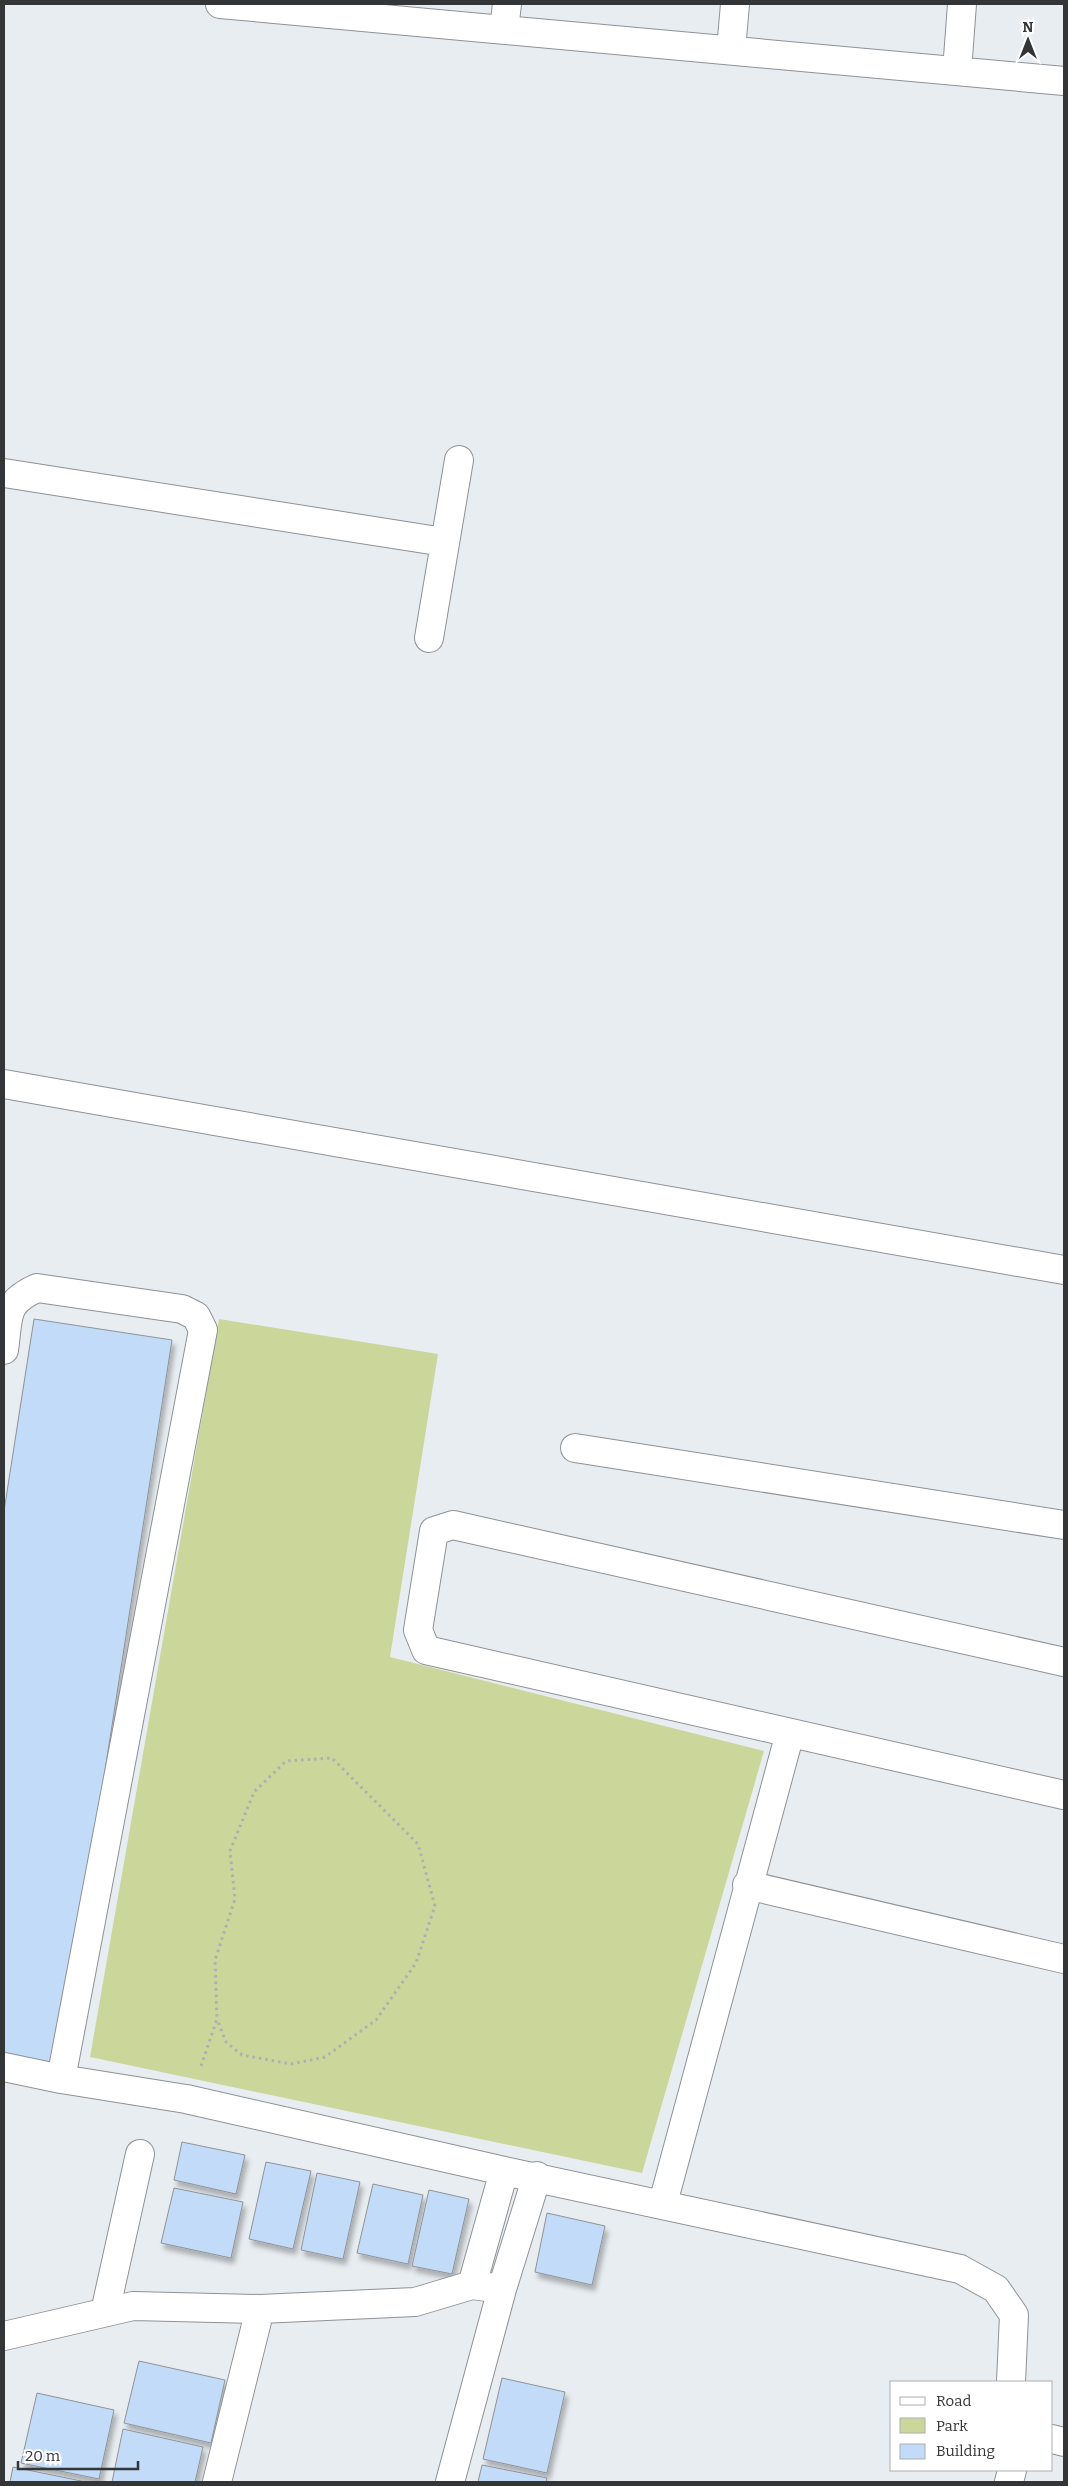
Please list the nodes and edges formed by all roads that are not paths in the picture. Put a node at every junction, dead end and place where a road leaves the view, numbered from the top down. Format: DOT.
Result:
graph roads {
  1 [pos="220,4"];
  2 [pos="735,4"];
  3 [pos="962,4"];
  4 [pos="278,6"];
  5 [pos="506,16"];
  6 [pos="731,50"];
  7 [pos="957,71"];
  8 [pos="1064,81"];
  9 [pos="459,460"];
  10 [pos="4,473"];
  11 [pos="444,542"];
  12 [pos="429,638"];
  13 [pos="4,1084"];
  14 [pos="1064,1270"];
  15 [pos="4,1350"];
  16 [pos="575,1448"];
  17 [pos="1064,1525"];
  18 [pos="1064,1662"];
  19 [pos="790,1733"];
  20 [pos="1064,1796"];
  21 [pos="748,1885"];
  22 [pos="1064,1959"];
  23 [pos="4,2067"];
  24 [pos="61,2079"];
  25 [pos="140,2154"];
  26 [pos="504,2171"];
  27 [pos="537,2176"];
  28 [pos="663,2203"];
  29 [pos="472,2285"];
  30 [pos="502,2289"];
  31 [pos="260,2310"];
  32 [pos="105,2312"];
  33 [pos="4,2336"];
  34 [pos="1011,2381"];
  35 [pos="217,2482"];
  36 [pos="450,2482"];
  1 -- 4 [label="street"];
  2 -- 6 [label="street"];
  3 -- 7 [label="street"];
  4 -- 5 [label="street"];
  5 -- 6 [label="street"];
  6 -- 7 [label="street"];
  7 -- 8 [label="street"];
  9 -- 11 [label="street"];
  10 -- 11 [label="street"];
  11 -- 12 [label="street"];
  13 -- 14 [label="street"];
  15 -- 24 [label="street"];
  16 -- 17 [label="street"];
  18 -- 19 [label="street"];
  19 -- 20 [label="street"];
  19 -- 21 [label="street"];
  21 -- 22 [label="street"];
  21 -- 28 [label="street"];
  23 -- 24 [label="street"];
  24 -- 26 [label="street"];
  25 -- 32 [label="street"];
  26 -- 27 [label="street"];
  26 -- 29 [label="street"];
  27 -- 28 [label="street"];
  27 -- 30 [label="street"];
  28 -- 34 [label="street"];
  29 -- 30 [label="street"];
  29 -- 31 [label="street"];
  30 -- 36 [label="street"];
  31 -- 32 [label="street"];
  31 -- 35 [label="street"];
  32 -- 33 [label="street"];
}
